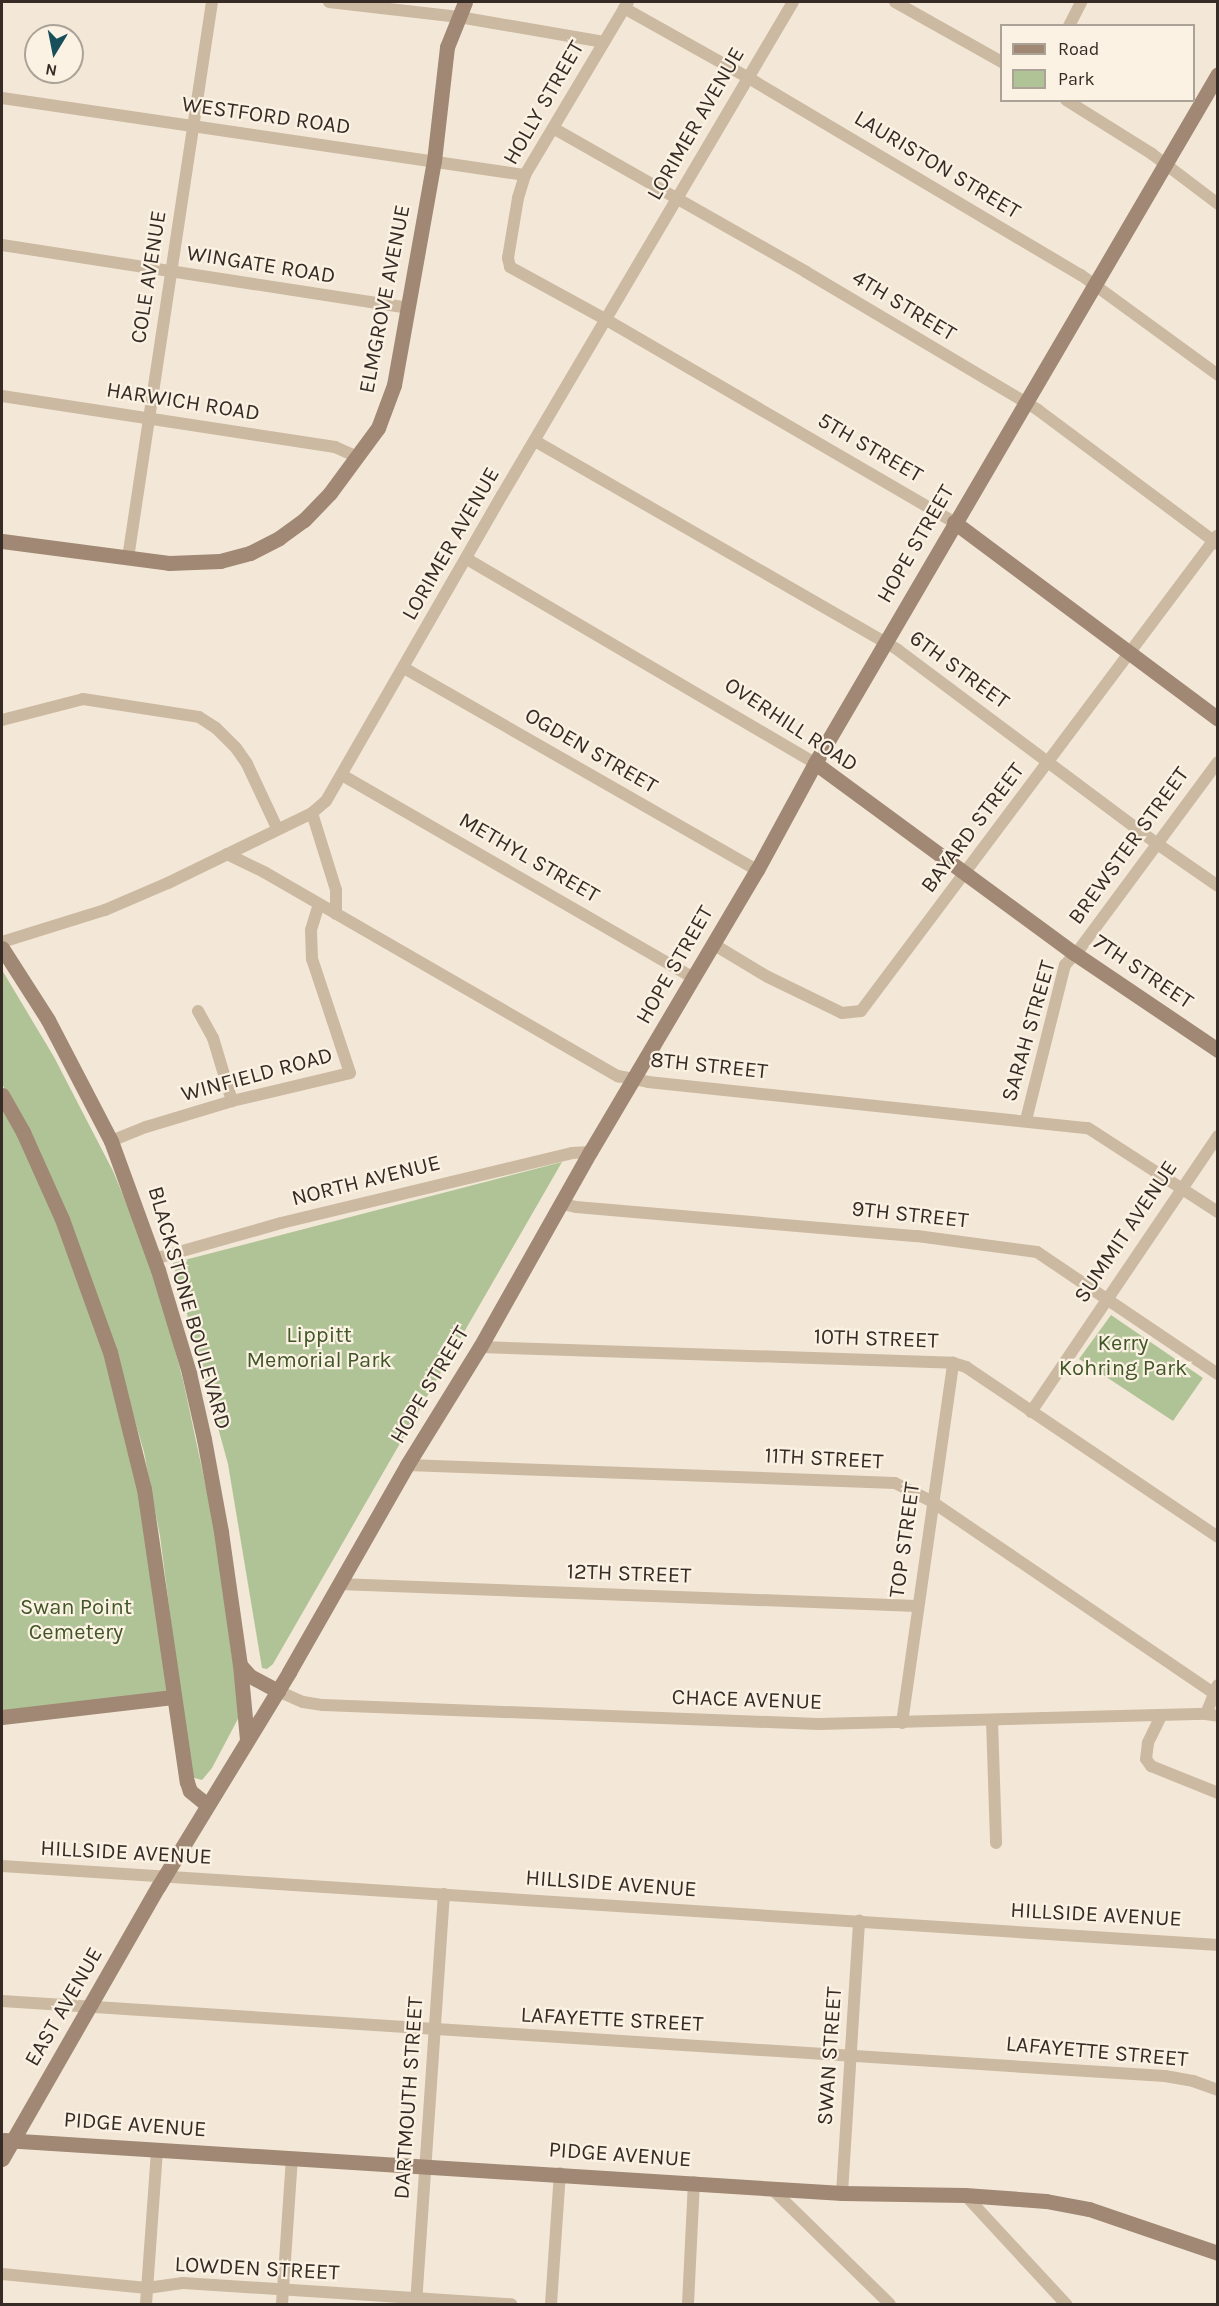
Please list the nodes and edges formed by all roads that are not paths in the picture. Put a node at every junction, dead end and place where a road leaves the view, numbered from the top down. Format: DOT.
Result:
graph roads {
  1 [pos="212,2"];
  2 [pos="329,2"];
  3 [pos="465,2"];
  4 [pos="793,2"];
  5 [pos="895,2"];
  6 [pos="1081,2"];
  7 [pos="357,4"];
  8 [pos="626,5"];
  9 [pos="459,17"];
  10 [pos="1070,24"];
  11 [pos="604,42"];
  12 [pos="1000,61"];
  13 [pos="1218,74"];
  14 [pos="747,76"];
  15 [pos="2,98"];
  16 [pos="1069,102"];
  17 [pos="193,127"];
  18 [pos="553,128"];
  19 [pos="434,161"];
  20 [pos="1164,165"];
  21 [pos="525,176"];
  22 [pos="676,199"];
  23 [pos="1218,204"];
  24 [pos="2,245"];
  25 [pos="510,267"];
  26 [pos="171,272"];
  27 [pos="1093,283"];
  28 [pos="409,308"];
  29 [pos="605,319"];
  30 [pos="1218,375"];
  31 [pos="2,396"];
  32 [pos="1025,403"];
  33 [pos="148,418"];
  34 [pos="535,441"];
  35 [pos="357,457"];
  36 [pos="954,522"];
  37 [pos="1216,540"];
  38 [pos="2,541"];
  39 [pos="128,558"];
  40 [pos="467,559"];
  41 [pos="885,643"];
  42 [pos="1130,653"];
  43 [pos="405,668"];
  44 [pos="1218,719"];
  45 [pos="2,720"];
  46 [pos="1048,762"];
  47 [pos="1218,762"];
  48 [pos="815,763"];
  49 [pos="342,775"];
  50 [pos="312,813"];
  51 [pos="277,828"];
  52 [pos="1156,843"];
  53 [pos="227,854"];
  54 [pos="757,870"];
  55 [pos="966,873"];
  56 [pos="1218,886"];
  57 [pos="319,904"];
  58 [pos="336,914"];
  59 [pos="2,942"];
  60 [pos="712,944"];
  61 [pos="2,948"];
  62 [pos="1074,953"];
  63 [pos="694,978"];
  64 [pos="198,1011"];
  65 [pos="1218,1050"];
  66 [pos="634,1078"];
  67 [pos="2,1095"];
  68 [pos="232,1101"];
  69 [pos="1026,1120"];
  70 [pos="1218,1136"];
  71 [pos="111,1141"];
  72 [pos="590,1152"];
  73 [pos="1181,1187"];
  74 [pos="562,1203"];
  75 [pos="1218,1212"];
  76 [pos="154,1259"];
  77 [pos="1107,1299"];
  78 [pos="480,1347"];
  79 [pos="953,1363"];
  80 [pos="1218,1374"];
  81 [pos="1031,1412"];
  82 [pos="407,1464"];
  83 [pos="931,1501"];
  84 [pos="1218,1537"];
  85 [pos="339,1584"];
  86 [pos="917,1606"];
  87 [pos="240,1665"];
  88 [pos="1215,1689"];
  89 [pos="278,1691"];
  90 [pos="173,1698"];
  91 [pos="1212,1715"];
  92 [pos="1161,1716"];
  93 [pos="2,1717"];
  94 [pos="992,1720"];
  95 [pos="902,1723"];
  96 [pos="247,1739"];
  97 [pos="1218,1793"];
  98 [pos="207,1805"];
  99 [pos="996,1843"];
  100 [pos="2,1866"];
  101 [pos="165,1876"];
  102 [pos="444,1894"];
  103 [pos="859,1922"];
  104 [pos="1218,1945"];
  105 [pos="2,2001"];
  106 [pos="91,2006"];
  107 [pos="435,2030"];
  108 [pos="852,2055"];
  109 [pos="1215,2089"];
  110 [pos="7,2140"];
  111 [pos="157,2149"];
  112 [pos="292,2158"];
  113 [pos="2,2159"];
  114 [pos="425,2166"];
  115 [pos="560,2173"];
  116 [pos="694,2182"];
  117 [pos="771,2188"];
  118 [pos="842,2193"];
  119 [pos="965,2195"];
  120 [pos="1218,2253"];
  121 [pos="2,2274"];
  122 [pos="147,2288"];
  123 [pos="283,2289"];
  124 [pos="416,2301"];
  125 [pos="146,2304"];
  126 [pos="282,2304"];
  127 [pos="511,2304"];
  128 [pos="551,2304"];
  129 [pos="688,2304"];
  130 [pos="890,2304"];
  131 [pos="1066,2304"];
  1 -- 17 [label="street, COLE AVENUE"];
  2 -- 7 [label="street"];
  3 -- 9 [label="main road, ELMGROVE AVENUE"];
  4 -- 14 [label="street, LORIMER AVENUE"];
  5 -- 12 [label="street"];
  6 -- 10 [label="street"];
  7 -- 9 [label="street"];
  8 -- 11 [label="street, HOLLY STREET"];
  8 -- 14 [label="street, LAURISTON STREET"];
  9 -- 11 [label="street"];
  9 -- 19 [label="main road, ELMGROVE AVENUE"];
  11 -- 18 [label="street, HOLLY STREET"];
  13 -- 20 [label="main road, HOPE STREET"];
  14 -- 22 [label="street, LORIMER AVENUE"];
  14 -- 27 [label="street, LAURISTON STREET"];
  15 -- 17 [label="street, WESTFORD ROAD"];
  16 -- 20 [label="street"];
  17 -- 19 [label="street, WESTFORD ROAD"];
  17 -- 26 [label="street, COLE AVENUE"];
  18 -- 21 [label="street, HOLLY STREET"];
  18 -- 22 [label="street, 4TH STREET"];
  19 -- 21 [label="street, WESTFORD ROAD"];
  19 -- 28 [label="main road, ELMGROVE AVENUE"];
  20 -- 23 [label="street"];
  20 -- 27 [label="main road, HOPE STREET"];
  21 -- 25 [label="street, HOLLY STREET"];
  22 -- 29 [label="street, LORIMER AVENUE"];
  22 -- 32 [label="street, 4TH STREET"];
  24 -- 26 [label="street, WINGATE ROAD"];
  25 -- 29 [label="street, 5TH STREET"];
  26 -- 28 [label="street, WINGATE ROAD"];
  26 -- 33 [label="street, COLE AVENUE"];
  27 -- 30 [label="street, LAURISTON STREET"];
  27 -- 32 [label="main road, HOPE STREET"];
  28 -- 35 [label="main road, ELMGROVE AVENUE"];
  29 -- 34 [label="street, LORIMER AVENUE"];
  29 -- 36 [label="street, 5TH STREET"];
  31 -- 33 [label="street, HARWICH ROAD"];
  32 -- 36 [label="main road, HOPE STREET"];
  32 -- 37 [label="street, 4TH STREET"];
  33 -- 35 [label="street, HARWICH ROAD"];
  33 -- 39 [label="street, COLE AVENUE"];
  34 -- 40 [label="street, LORIMER AVENUE"];
  34 -- 41 [label="street, 6TH STREET"];
  35 -- 39 [label="main road, ELMGROVE AVENUE"];
  36 -- 41 [label="main road, HOPE STREET"];
  36 -- 42 [label="main road, 5TH STREET"];
  37 -- 42 [label="street, BAYARD STREET"];
  38 -- 39 [label="main road, ELMGROVE AVENUE"];
  40 -- 43 [label="street, LORIMER AVENUE"];
  40 -- 48 [label="street, OVERHILL ROAD"];
  41 -- 46 [label="street, 6TH STREET"];
  41 -- 48 [label="main road, HOPE STREET"];
  42 -- 44 [label="main road, 5TH STREET"];
  42 -- 46 [label="street, BAYARD STREET"];
  43 -- 49 [label="street, LORIMER AVENUE"];
  43 -- 54 [label="street, OGDEN STREET"];
  45 -- 51 [label="street"];
  46 -- 52 [label="street, 6TH STREET"];
  46 -- 55 [label="street, BAYARD STREET"];
  47 -- 52 [label="street, BREWSTER STREET"];
  48 -- 54 [label="main road, HOPE STREET"];
  48 -- 55 [label="main road, OVERHILL ROAD"];
  49 -- 50 [label="street, LORIMER AVENUE"];
  49 -- 63 [label="street, METHYL STREET"];
  50 -- 51 [label="street, LORIMER AVENUE"];
  50 -- 58 [label="street"];
  51 -- 53 [label="street, LORIMER AVENUE"];
  52 -- 56 [label="street, 6TH STREET"];
  52 -- 62 [label="street, BREWSTER STREET"];
  53 -- 57 [label="street, 8TH STREET"];
  53 -- 59 [label="street, LORIMER AVENUE"];
  54 -- 60 [label="main road, HOPE STREET"];
  55 -- 60 [label="street, BAYARD STREET"];
  55 -- 62 [label="main road, OVERHILL ROAD"];
  57 -- 58 [label="street, 8TH STREET"];
  57 -- 68 [label="street, WINFIELD ROAD"];
  58 -- 66 [label="street, 8TH STREET"];
  60 -- 63 [label="main road, HOPE STREET"];
  61 -- 71 [label="main road, BLACKSTONE BOULEVARD"];
  62 -- 65 [label="main road, 7TH STREET"];
  62 -- 69 [label="street, SARAH STREET"];
  63 -- 66 [label="main road, HOPE STREET"];
  64 -- 68 [label="street"];
  66 -- 69 [label="street, 8TH STREET"];
  66 -- 72 [label="main road, HOPE STREET"];
  67 -- 90 [label="main road"];
  68 -- 71 [label="street, WINFIELD ROAD"];
  69 -- 73 [label="street, 8TH STREET"];
  70 -- 73 [label="street, SUMMIT AVENUE"];
  71 -- 76 [label="main road, BLACKSTONE BOULEVARD"];
  72 -- 74 [label="main road, HOPE STREET"];
  72 -- 76 [label="street, NORTH AVENUE"];
  73 -- 75 [label="street, 8TH STREET"];
  73 -- 77 [label="street, SUMMIT AVENUE"];
  74 -- 77 [label="street, 9TH STREET"];
  74 -- 78 [label="main road, HOPE STREET"];
  76 -- 87 [label="main road, BLACKSTONE BOULEVARD"];
  77 -- 80 [label="street, 9TH STREET"];
  77 -- 81 [label="street, SUMMIT AVENUE"];
  78 -- 79 [label="street, 10TH STREET"];
  78 -- 82 [label="main road, HOPE STREET"];
  79 -- 81 [label="street, 10TH STREET"];
  79 -- 83 [label="street, TOP STREET"];
  81 -- 84 [label="street, 10TH STREET"];
  82 -- 83 [label="street, 11TH STREET"];
  82 -- 85 [label="main road, HOPE STREET"];
  83 -- 86 [label="street, TOP STREET"];
  83 -- 88 [label="street, 11TH STREET"];
  85 -- 86 [label="street, 12TH STREET"];
  85 -- 89 [label="main road, HOPE STREET"];
  86 -- 95 [label="street, TOP STREET"];
  87 -- 89 [label="main road"];
  87 -- 96 [label="main road, BLACKSTONE BOULEVARD"];
  88 -- 91 [label="street"];
  89 -- 95 [label="street, CHACE AVENUE"];
  89 -- 96 [label="main road, HOPE STREET"];
  90 -- 93 [label="main road"];
  90 -- 98 [label="main road"];
  91 -- 92 [label="street, CHACE AVENUE"];
  92 -- 94 [label="street, CHACE AVENUE"];
  92 -- 97 [label="street"];
  94 -- 95 [label="street, CHACE AVENUE"];
  94 -- 99 [label="street"];
  96 -- 98 [label="main road, HOPE STREET"];
  98 -- 101 [label="main road, HOPE STREET"];
  100 -- 101 [label="street, HILLSIDE AVENUE"];
  101 -- 102 [label="street, HILLSIDE AVENUE"];
  101 -- 106 [label="main road, EAST AVENUE"];
  102 -- 103 [label="street, HILLSIDE AVENUE"];
  102 -- 107 [label="street, DARTMOUTH STREET"];
  103 -- 104 [label="street, HILLSIDE AVENUE"];
  103 -- 108 [label="street, SWAN STREET"];
  105 -- 106 [label="street, LAFAYETTE STREET"];
  106 -- 107 [label="street, LAFAYETTE STREET"];
  106 -- 110 [label="main road, EAST AVENUE"];
  107 -- 108 [label="street, LAFAYETTE STREET"];
  107 -- 114 [label="street, DARTMOUTH STREET"];
  108 -- 109 [label="street, LAFAYETTE STREET"];
  108 -- 118 [label="street, SWAN STREET"];
  110 -- 111 [label="main road, PIDGE AVENUE"];
  110 -- 113 [label="main road, EAST AVENUE"];
  111 -- 112 [label="main road, PIDGE AVENUE"];
  111 -- 122 [label="street"];
  112 -- 114 [label="main road, PIDGE AVENUE"];
  112 -- 123 [label="street"];
  114 -- 115 [label="main road, PIDGE AVENUE"];
  114 -- 124 [label="street, DARTMOUTH STREET"];
  115 -- 116 [label="main road, PIDGE AVENUE"];
  115 -- 128 [label="street"];
  116 -- 117 [label="main road, PIDGE AVENUE"];
  116 -- 129 [label="street"];
  117 -- 118 [label="main road, PIDGE AVENUE"];
  117 -- 130 [label="street"];
  118 -- 119 [label="main road, PIDGE AVENUE"];
  119 -- 120 [label="main road, PIDGE AVENUE"];
  119 -- 131 [label="street"];
  121 -- 122 [label="street, LOWDEN STREET"];
  122 -- 123 [label="street, LOWDEN STREET"];
  122 -- 125 [label="street"];
  123 -- 124 [label="street, LOWDEN STREET"];
  123 -- 126 [label="street"];
  124 -- 127 [label="street, LOWDEN STREET"];
}
